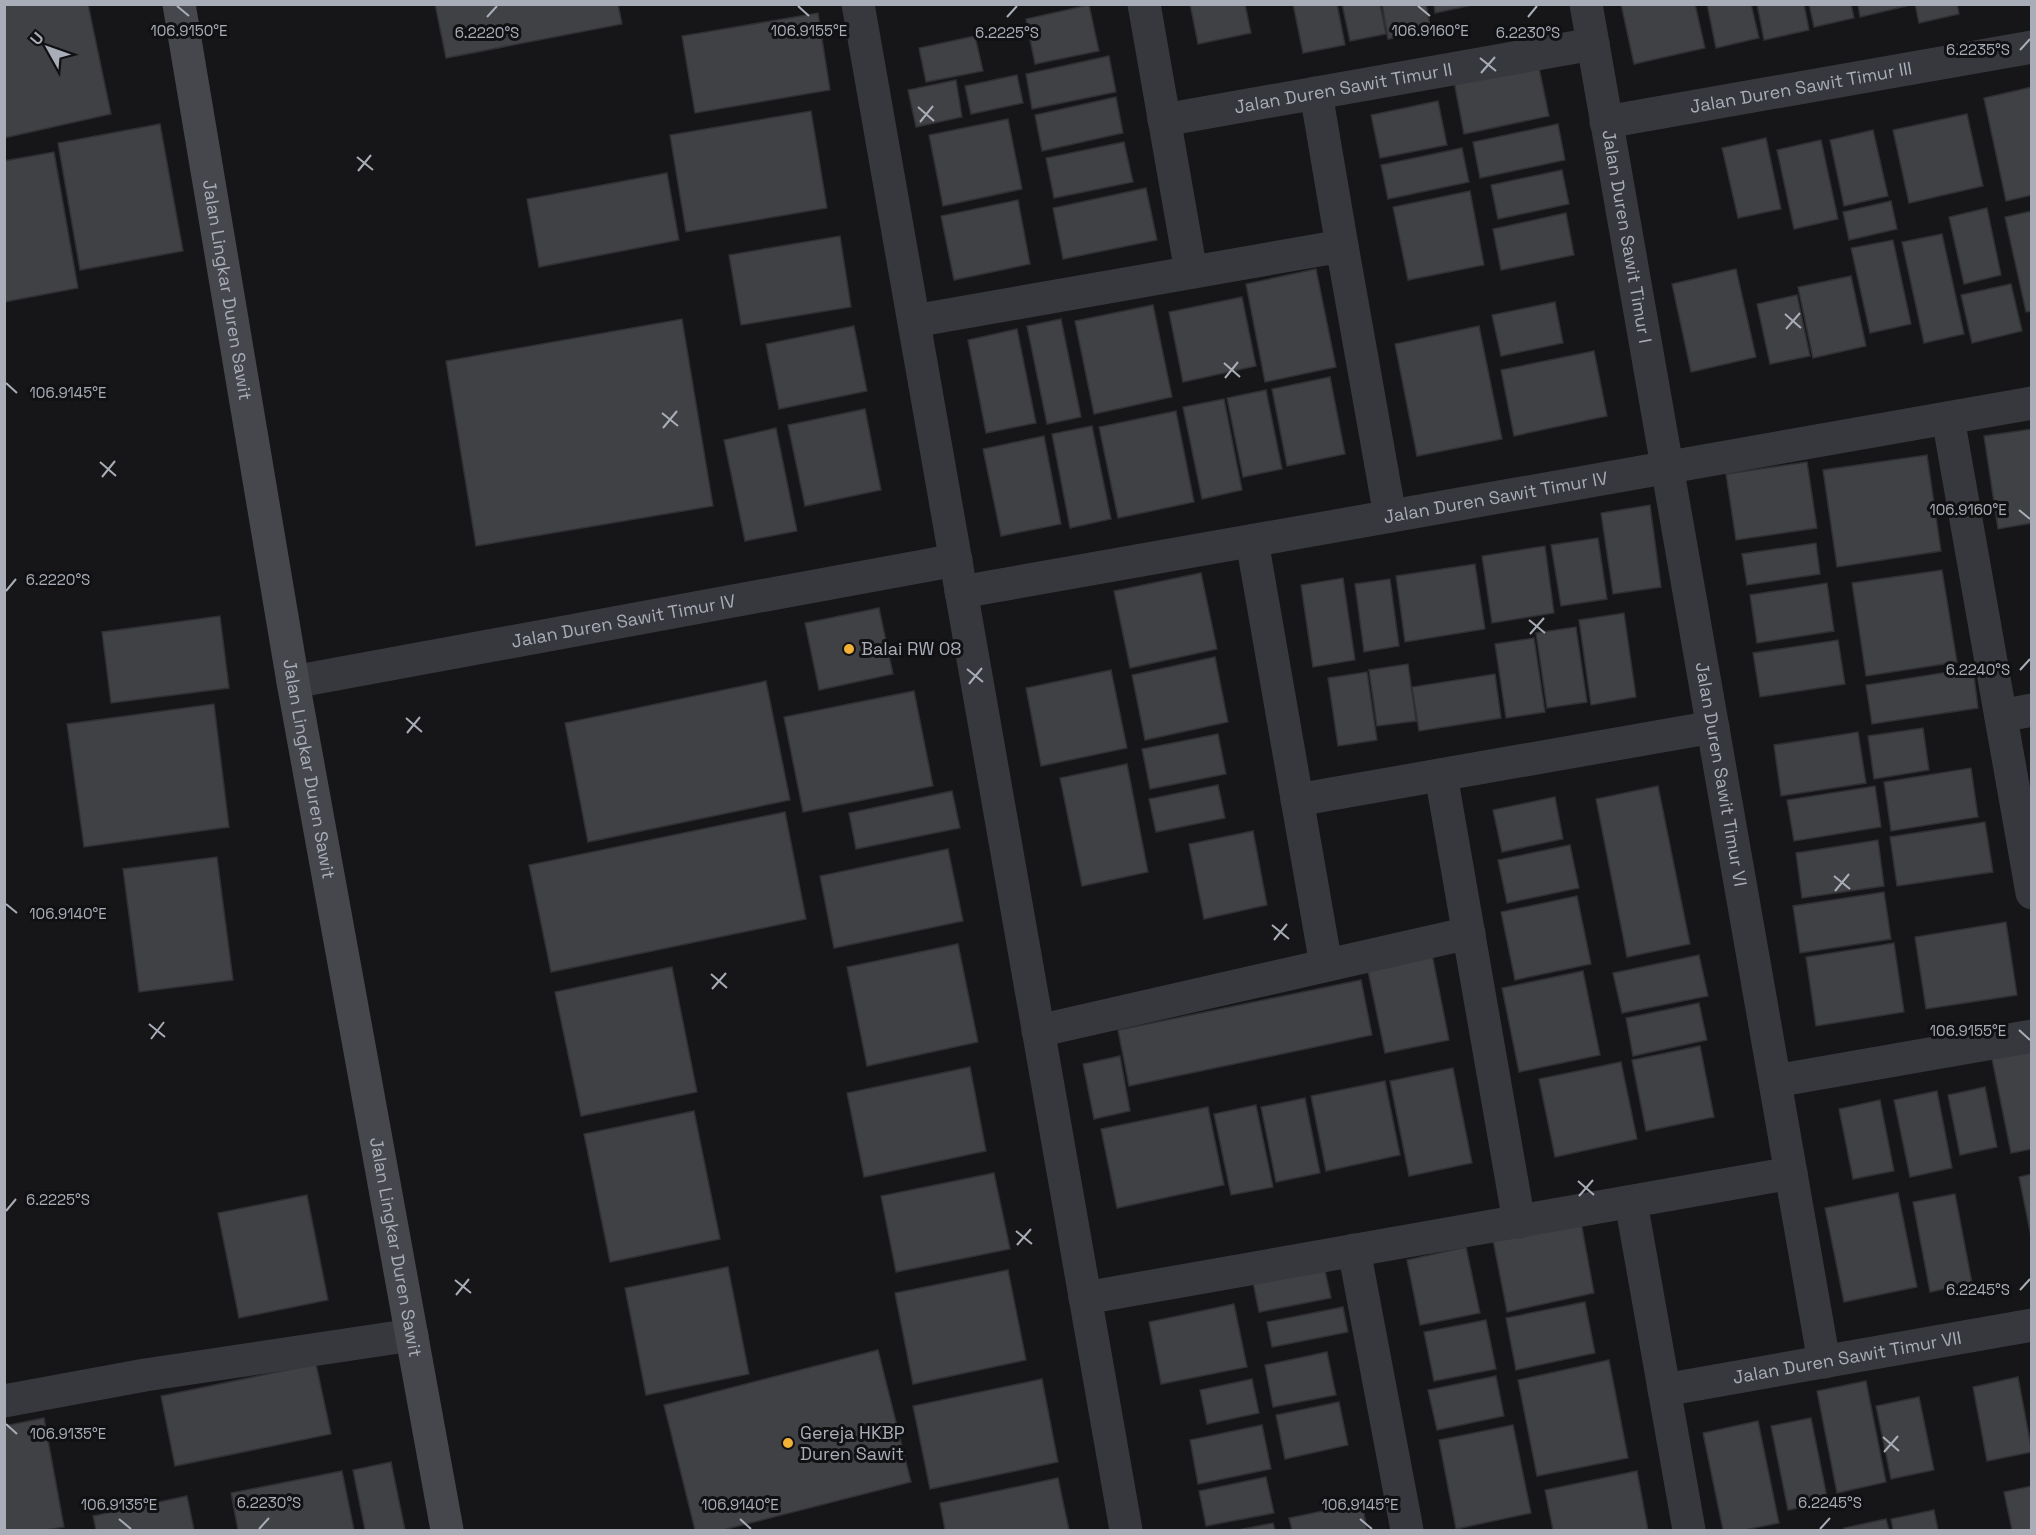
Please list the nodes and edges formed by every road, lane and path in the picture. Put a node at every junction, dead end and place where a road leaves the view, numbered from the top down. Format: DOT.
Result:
graph roads {
  1 [pos="179,4"];
  2 [pos="858,4"];
  3 [pos="1144,4"];
  4 [pos="1586,4"];
  5 [pos="1593,44"];
  6 [pos="2031,47"];
  7 [pos="1316,93"];
  8 [pos="1164,120"];
  9 [pos="1606,122"];
  10 [pos="1342,246"];
  11 [pos="1191,272"];
  12 [pos="914,321"];
  13 [pos="2031,403"];
  14 [pos="1948,418"];
  15 [pos="1667,468"];
  16 [pos="1390,516"];
  17 [pos="1252,541"];
  18 [pos="956,560"];
  19 [pos="961,592"];
  20 [pos="293,682"];
  21 [pos="2016,713"];
  22 [pos="1713,727"];
  23 [pos="1441,775"];
  24 [pos="1297,800"];
  25 [pos="2031,893"];
  26 [pos="1468,933"];
  27 [pos="1326,965"];
  28 [pos="1038,1031"];
  29 [pos="2031,1036"];
  30 [pos="1774,1081"];
  31 [pos="1791,1173"];
  32 [pos="1631,1202"];
  33 [pos="1519,1222"];
  34 [pos="1354,1250"];
  35 [pos="1085,1298"];
  36 [pos="2031,1325"];
  37 [pos="412,1335"];
  38 [pos="1824,1362"];
  39 [pos="1664,1390"];
  40 [pos="4,1401"];
  41 [pos="447,1530"];
  42 [pos="1126,1530"];
  43 [pos="1407,1530"];
  44 [pos="1689,1530"];
  1 -- 20 [label="street, Jalan Lingkar Duren Sawit"];
  2 -- 12 [label="street"];
  3 -- 8 [label="street"];
  4 -- 5 [label="street, Jalan Duren Sawit Timur I"];
  5 -- 7 [label="street, Jalan Duren Sawit Timur II"];
  5 -- 9 [label="street, Jalan Duren Sawit Timur I"];
  6 -- 9 [label="street, Jalan Duren Sawit Timur III"];
  7 -- 8 [label="street, Jalan Duren Sawit Timur II"];
  7 -- 10 [label="street"];
  8 -- 11 [label="street"];
  9 -- 15 [label="street, Jalan Duren Sawit Timur I"];
  10 -- 11 [label="street"];
  10 -- 16 [label="street"];
  11 -- 12 [label="street"];
  12 -- 18 [label="street"];
  13 -- 14 [label="street, Jalan Duren Sawit Timur IV"];
  14 -- 15 [label="street, Jalan Duren Sawit Timur IV"];
  14 -- 21 [label="street"];
  15 -- 16 [label="street, Jalan Duren Sawit Timur IV"];
  15 -- 22 [label="street, Jalan Duren Sawit Timur VI"];
  16 -- 17 [label="street, Jalan Duren Sawit Timur IV"];
  17 -- 19 [label="street, Jalan Duren Sawit Timur IV"];
  17 -- 24 [label="street"];
  18 -- 19 [label="street"];
  18 -- 20 [label="street, Jalan Duren Sawit Timur IV"];
  19 -- 28 [label="street"];
  20 -- 37 [label="street, Jalan Lingkar Duren Sawit"];
  21 -- 25 [label="street"];
  22 -- 23 [label="street"];
  22 -- 30 [label="street, Jalan Duren Sawit Timur VI"];
  23 -- 24 [label="street"];
  23 -- 26 [label="street"];
  24 -- 27 [label="street"];
  26 -- 27 [label="street"];
  26 -- 33 [label="street"];
  27 -- 28 [label="street"];
  28 -- 35 [label="street"];
  29 -- 30 [label="street"];
  30 -- 31 [label="street, Jalan Duren Sawit Timur VI"];
  31 -- 32 [label="street"];
  31 -- 38 [label="street, Jalan Duren Sawit Timur VI"];
  32 -- 33 [label="street"];
  32 -- 39 [label="street"];
  33 -- 34 [label="street"];
  34 -- 35 [label="street"];
  34 -- 43 [label="street"];
  35 -- 42 [label="street"];
  36 -- 38 [label="street, Jalan Duren Sawit Timur VII"];
  37 -- 40 [label="street"];
  37 -- 41 [label="street, Jalan Lingkar Duren Sawit"];
  38 -- 39 [label="street, Jalan Duren Sawit Timur VII"];
  39 -- 44 [label="street"];
}
